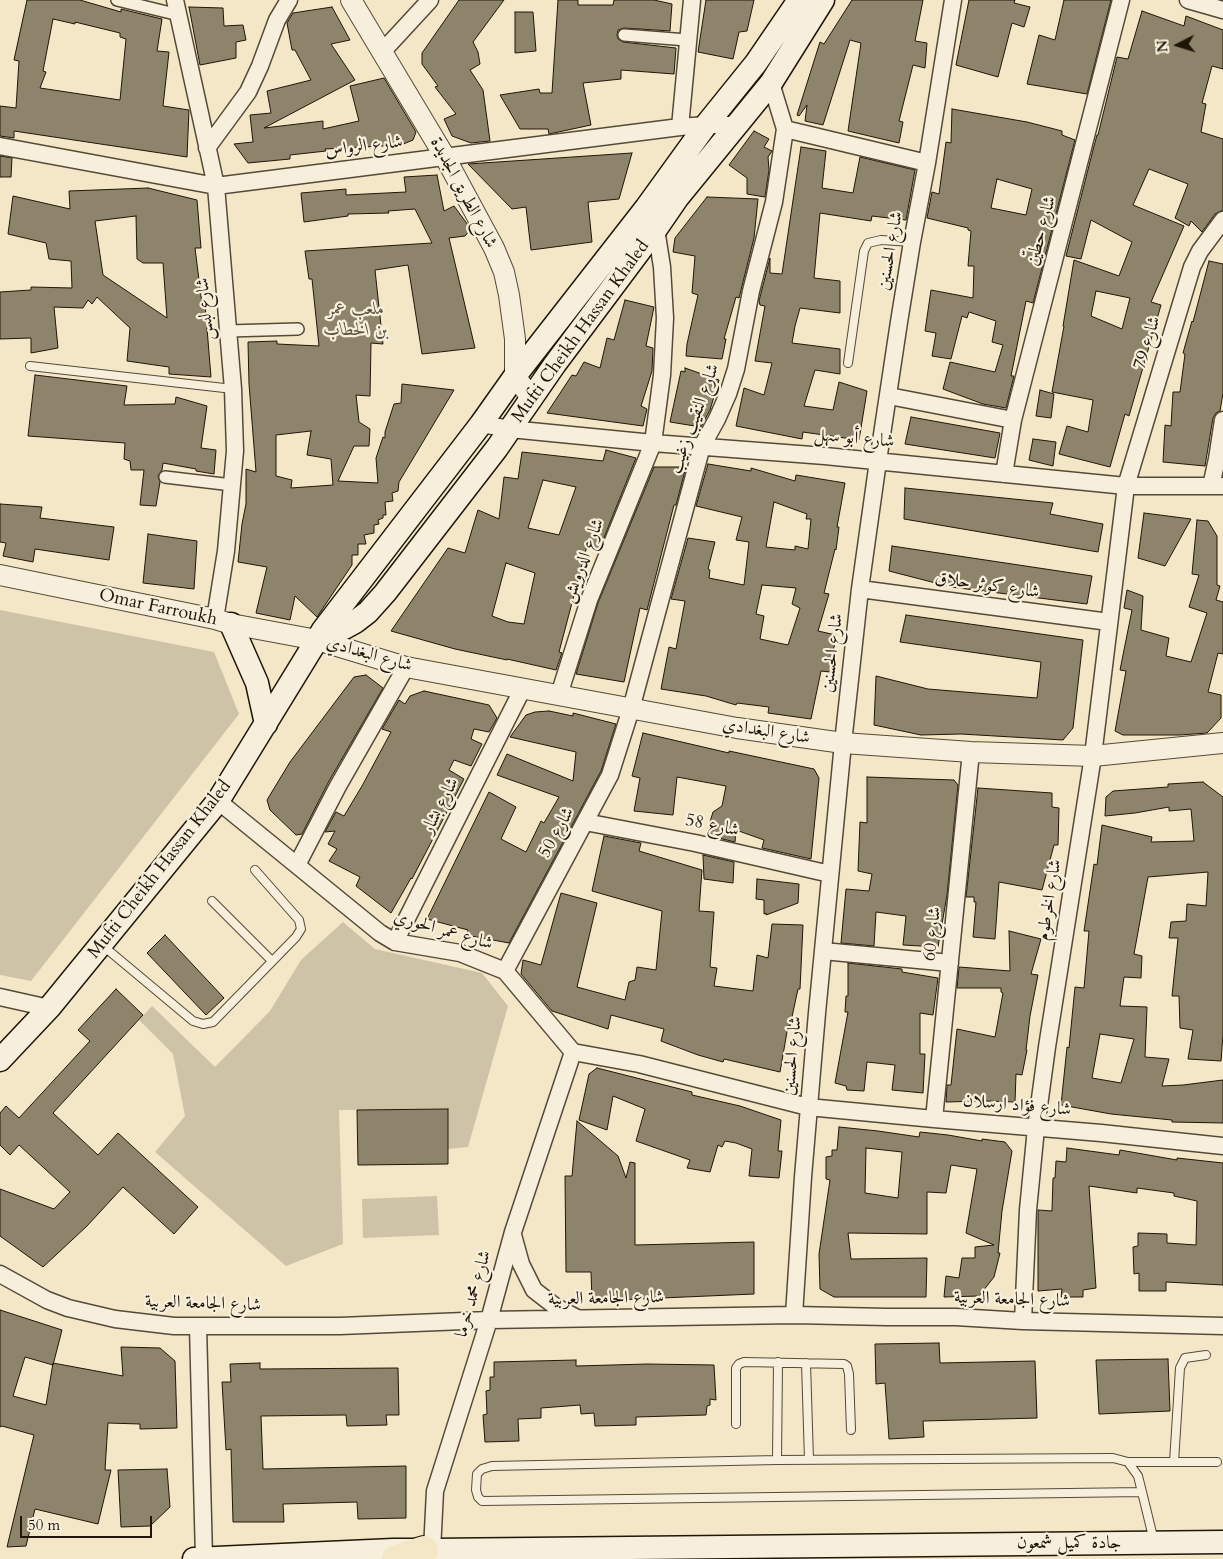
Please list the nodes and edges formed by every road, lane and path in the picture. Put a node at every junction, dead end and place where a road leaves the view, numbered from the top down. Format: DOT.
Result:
graph roads {
  1 [pos="117,0"];
  2 [pos="289,0"];
  3 [pos="351,0"];
  4 [pos="430,0"];
  5 [pos="692,0"];
  6 [pos="799,0"];
  7 [pos="824,0"];
  8 [pos="953,0"];
  9 [pos="1121,0"];
  10 [pos="1188,0"];
  11 [pos="177,8"];
  12 [pos="1223,10"];
  13 [pos="624,35"];
  14 [pos="687,40"];
  15 [pos="382,52"];
  16 [pos="771,83"];
  17 [pos="706,125"];
  18 [pos="736,125"];
  19 [pos="680,127"];
  20 [pos="785,128"];
  21 [pos="0,146"];
  22 [pos="207,148"];
  23 [pos="445,156"];
  24 [pos="927,163"];
  25 [pos="216,186"];
  26 [pos="1223,220"];
  27 [pos="656,229"];
  28 [pos="912,242"];
  29 [pos="298,329"];
  30 [pos="228,330"];
  31 [pos="848,363"];
  32 [pos="30,366"];
  33 [pos="515,376"];
  34 [pos="233,389"];
  35 [pos="889,396"];
  36 [pos="532,399"];
  37 [pos="1013,420"];
  38 [pos="1223,420"];
  39 [pos="481,424"];
  40 [pos="510,429"];
  41 [pos="653,444"];
  42 [pos="702,446"];
  43 [pos="878,461"];
  44 [pos="1004,474"];
  45 [pos="165,476"];
  46 [pos="232,486"];
  47 [pos="1126,486"];
  48 [pos="1217,486"];
  49 [pos="0,575"];
  50 [pos="860,589"];
  51 [pos="223,621"];
  52 [pos="1108,622"];
  53 [pos="317,640"];
  54 [pos="406,667"];
  55 [pos="523,688"];
  56 [pos="560,695"];
  57 [pos="631,708"];
  58 [pos="266,724"];
  59 [pos="843,743"];
  60 [pos="1223,743"];
  61 [pos="971,752"];
  62 [pos="1093,756"];
  63 [pos="218,801"];
  64 [pos="585,822"];
  65 [pos="297,865"];
  66 [pos="255,870"];
  67 [pos="830,874"];
  68 [pos="212,901"];
  69 [pos="395,942"];
  70 [pos="101,944"];
  71 [pos="823,951"];
  72 [pos="272,961"];
  73 [pos="950,963"];
  74 [pos="505,971"];
  75 [pos="0,997"];
  76 [pos="49,1008"];
  77 [pos="573,1052"];
  78 [pos="0,1060"];
  79 [pos="808,1107"];
  80 [pos="934,1119"];
  81 [pos="1036,1128"];
  82 [pos="1223,1146"];
  83 [pos="513,1232"];
  84 [pos="0,1274"];
  85 [pos="794,1315"];
  86 [pos="489,1320"];
  87 [pos="579,1320"];
  88 [pos="1023,1321"];
  89 [pos="198,1326"];
  90 [pos="1223,1326"];
  91 [pos="1206,1355"];
  92 [pos="778,1362"];
  93 [pos="806,1363"];
  94 [pos="736,1424"];
  95 [pos="851,1430"];
  96 [pos="777,1460"];
  97 [pos="809,1460"];
  98 [pos="1128,1462"];
  99 [pos="1174,1462"];
  100 [pos="1217,1462"];
  101 [pos="1142,1492"];
  102 [pos="1154,1543"];
  103 [pos="1218,1545"];
  104 [pos="428,1550"];
  105 [pos="199,1559"];
  106 [pos="396,1559"];
  1 -- 11 [label="street"];
  2 -- 22 [label="street"];
  3 -- 15 [label="street, شارع الطريق الجديدة"];
  4 -- 15 [label="street"];
  5 -- 14 [label="street"];
  6 -- 17 [label="main road, Mufti Cheikh Hassan Khaled"];
  7 -- 16 [label="main road, Mufti Cheikh Hassan Khaled"];
  8 -- 24 [label="street, شارع الحسنين"];
  9 -- 37 [label="street, شارع حطيّن"];
  10 -- 12 [label="street"];
  11 -- 22 [label="street, شارع لبس"];
  13 -- 14 [label="street"];
  14 -- 19 [label="street"];
  15 -- 23 [label="street, شارع الطريق الجديدة"];
  16 -- 18 [label="main road, Mufti Cheikh Hassan Khaled"];
  16 -- 20 [label="street, شارع النقيب زغيب"];
  17 -- 18 [label="street, شارع الرواس"];
  17 -- 19 [label="street, شارع الرواس"];
  17 -- 33 [label="main road, Mufti Cheikh Hassan Khaled"];
  18 -- 27 [label="main road, Mufti Cheikh Hassan Khaled"];
  19 -- 23 [label="street, شارع الرواس"];
  20 -- 24 [label="street"];
  20 -- 42 [label="street, شارع النقيب زغيب"];
  21 -- 25 [label="street, شارع الرواس"];
  22 -- 25 [label="street, شارع لبس"];
  23 -- 25 [label="street, شارع الرواس"];
  23 -- 33 [label="street, شارع الطريق الجديدة"];
  24 -- 28 [label="street, شارع الحسنين"];
  25 -- 30 [label="street, شارع لبس"];
  26 -- 47 [label="street, شارع 79"];
  27 -- 36 [label="main road, Mufti Cheikh Hassan Khaled"];
  27 -- 41 [label="street, شارع الدرويش"];
  28 -- 31 [label="lane"];
  28 -- 35 [label="street, شارع الحسنين"];
  29 -- 30 [label="street"];
  30 -- 34 [label="street, شارع لبس"];
  32 -- 34 [label="lane"];
  33 -- 36 [label="street"];
  33 -- 39 [label="main road, Mufti Cheikh Hassan Khaled"];
  34 -- 46 [label="street, شارع لبس"];
  35 -- 37 [label="street"];
  35 -- 43 [label="street, شارع الحسنين"];
  36 -- 40 [label="main road, Mufti Cheikh Hassan Khaled"];
  37 -- 44 [label="street, شارع حطيّن"];
  38 -- 48 [label="street"];
  39 -- 40 [label="street, شارع أبو سهل"];
  39 -- 53 [label="main road, Mufti Cheikh Hassan Khaled"];
  40 -- 41 [label="street, شارع أبو سهل"];
  40 -- 53 [label="main road, Mufti Cheikh Hassan Khaled"];
  41 -- 42 [label="street, شارع أبو سهل"];
  41 -- 56 [label="street, شارع الدرويش"];
  42 -- 43 [label="street, شارع أبو سهل"];
  42 -- 57 [label="street, شارع النقيب زغيب"];
  43 -- 44 [label="street, شارع أبو سهل"];
  43 -- 50 [label="street, شارع الحسنين"];
  44 -- 47 [label="street, شارع أبو سهل"];
  45 -- 46 [label="street"];
  46 -- 51 [label="street, شارع لبس"];
  47 -- 48 [label="street, شارع أبو سهل"];
  47 -- 52 [label="street, شارع الخرطوم"];
  49 -- 51 [label="street, Omar Farroukh"];
  50 -- 52 [label="street, شارع كوثر حلاق"];
  50 -- 59 [label="street, شارع الحسنين"];
  51 -- 53 [label="street, Omar Farroukh"];
  51 -- 58 [label="main road"];
  52 -- 62 [label="street, شارع الخرطوم"];
  53 -- 54 [label="street, شارع البغدادي"];
  53 -- 58 [label="main road, Mufti Cheikh Hassan Khaled"];
  54 -- 55 [label="street, شارع البغدادي"];
  54 -- 65 [label="street"];
  55 -- 56 [label="street, شارع البغدادي"];
  55 -- 69 [label="street, شارع بشار"];
  56 -- 57 [label="street, شارع البغدادي"];
  57 -- 59 [label="street, شارع البغدادي"];
  57 -- 64 [label="street, شارع 50"];
  58 -- 63 [label="main road, Mufti Cheikh Hassan Khaled"];
  59 -- 61 [label="street, شارع البغدادي"];
  59 -- 67 [label="street, شارع الحسنين"];
  60 -- 62 [label="street, شارع البغدادي"];
  61 -- 62 [label="street, شارع البغدادي"];
  61 -- 73 [label="street, شارع 60"];
  62 -- 81 [label="street, شارع الخرطوم"];
  63 -- 65 [label="street, شارع عمر الحوري"];
  63 -- 70 [label="main road, Mufti Cheikh Hassan Khaled"];
  64 -- 67 [label="street, شارع 58"];
  64 -- 74 [label="street, شارع 50"];
  65 -- 69 [label="street, شارع عمر الحوري"];
  66 -- 72 [label="lane"];
  67 -- 71 [label="street, شارع الحسنين"];
  68 -- 72 [label="lane"];
  69 -- 74 [label="street, شارع عمر الحوري"];
  70 -- 72 [label="lane"];
  70 -- 76 [label="main road, Mufti Cheikh Hassan Khaled"];
  71 -- 73 [label="street"];
  71 -- 79 [label="street, شارع الحسنين"];
  73 -- 80 [label="street, شارع 60"];
  74 -- 77 [label="street, شارع عمر الحوري"];
  75 -- 76 [label="street"];
  76 -- 78 [label="main road, Mufti Cheikh Hassan Khaled"];
  77 -- 79 [label="street"];
  77 -- 83 [label="street, شارع محمد خرما"];
  79 -- 80 [label="street, شارع فؤاد ارسلان"];
  79 -- 85 [label="street, شارع الحسنين"];
  80 -- 81 [label="street, شارع فؤاد ارسلان"];
  81 -- 82 [label="street, شارع فؤاد ارسلان"];
  81 -- 88 [label="street, شارع الخرطوم"];
  83 -- 86 [label="street, شارع محمد خرما"];
  83 -- 87 [label="street"];
  84 -- 89 [label="street, شارع الجامعة العربية"];
  85 -- 87 [label="street, شارع الجامعة العربية"];
  85 -- 88 [label="street, شارع الجامعة العربية"];
  86 -- 87 [label="street, شارع الجامعة العربية"];
  86 -- 89 [label="street, شارع الجامعة العربية"];
  86 -- 104 [label="street, شارع محمد خرما"];
  88 -- 90 [label="street, شارع الجامعة العربية"];
  89 -- 105 [label="street"];
  91 -- 99 [label="lane"];
  92 -- 93 [label="lane"];
  92 -- 94 [label="lane"];
  92 -- 96 [label="lane"];
  93 -- 95 [label="lane"];
  93 -- 97 [label="lane"];
  96 -- 97 [label="lane"];
  96 -- 101 [label="lane"];
  97 -- 98 [label="lane"];
  98 -- 99 [label="lane"];
  98 -- 101 [label="lane"];
  99 -- 100 [label="lane"];
  101 -- 102 [label="lane"];
  102 -- 103 [label="main road, جادة كميل شمعون"];
  102 -- 104 [label="main road, جادة كميل شمعون"];
  104 -- 105 [label="main road, جادة كميل شمعون"];
  104 -- 106 [label="highway"];
}
